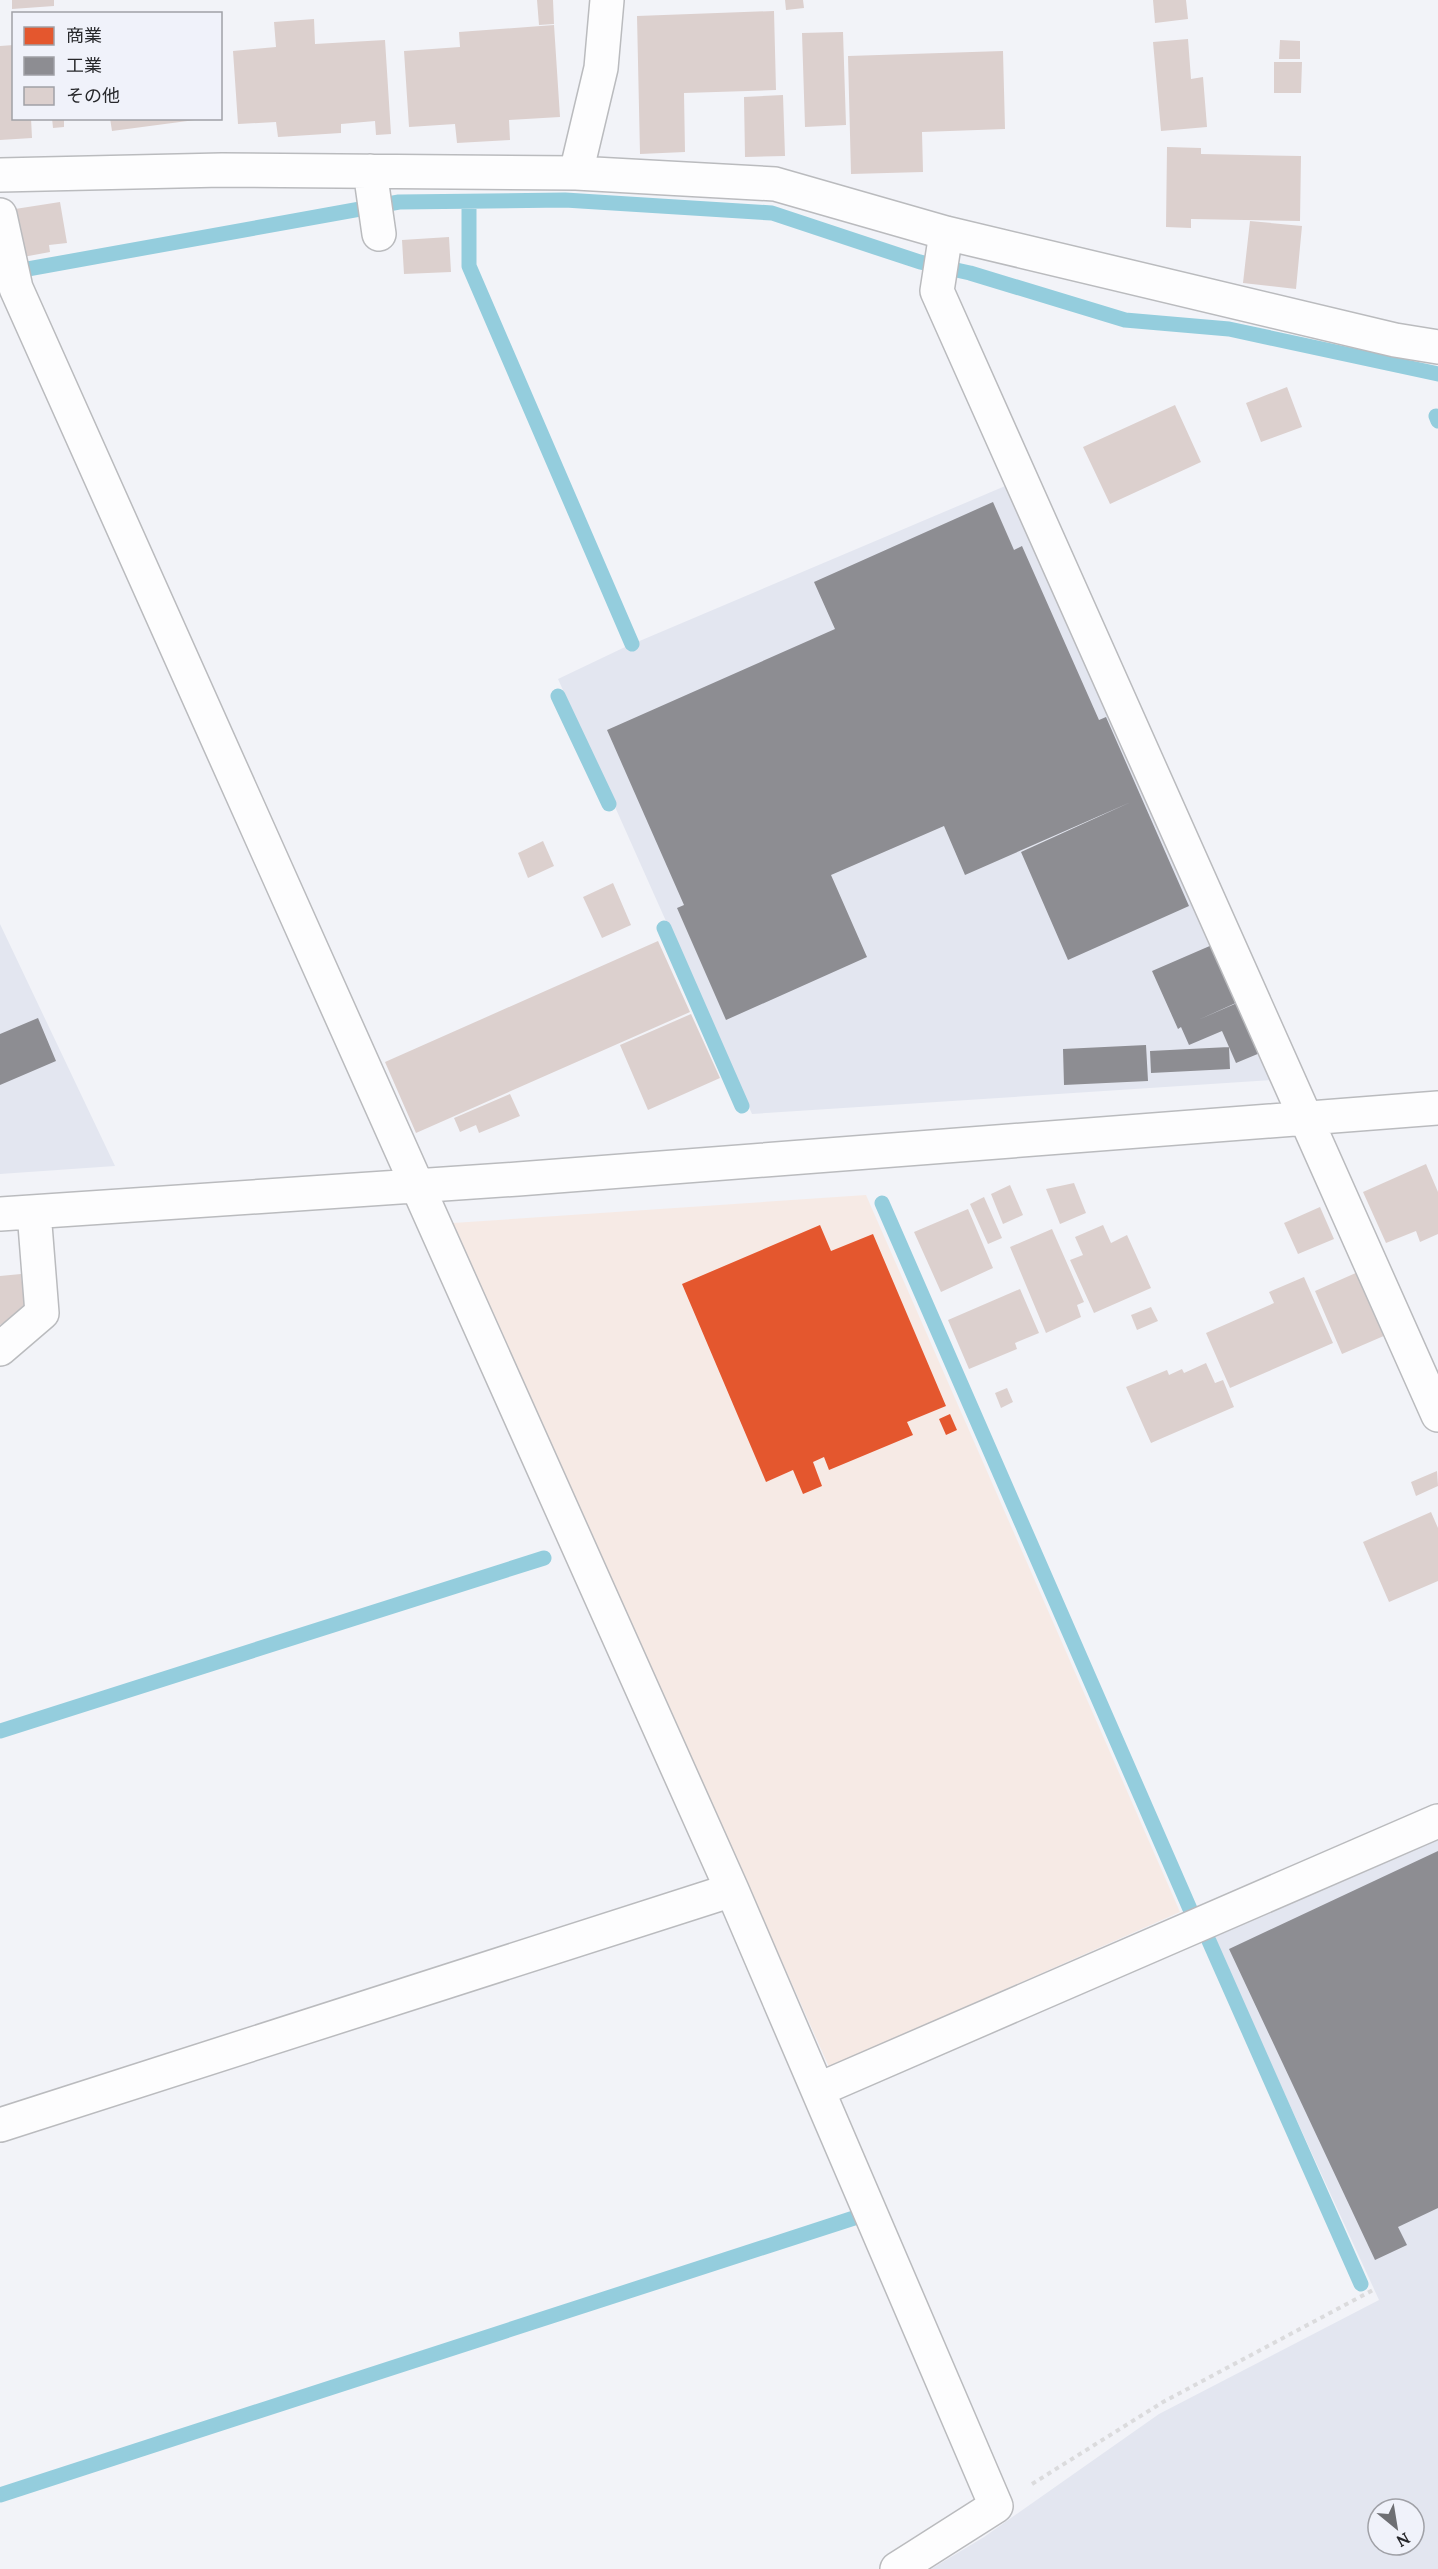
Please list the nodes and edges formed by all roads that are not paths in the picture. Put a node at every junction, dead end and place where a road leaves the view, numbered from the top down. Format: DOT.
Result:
graph roads {
  1 [pos="607,0"];
  2 [pos="576,173"];
  3 [pos="0,175"];
  4 [pos="372,183"];
  5 [pos="0,215"];
  6 [pos="379,234"];
  7 [pos="942,259"];
  8 [pos="1438,347"];
  9 [pos="1438,1108"];
  10 [pos="1307,1119"];
  11 [pos="418,1187"];
  12 [pos="34,1212"];
  13 [pos="0,1214"];
  14 [pos="0,1348"];
  15 [pos="1438,1415"];
  16 [pos="1438,1821"];
  17 [pos="732,1890"];
  18 [pos="819,2089"];
  19 [pos="0,2124"];
  20 [pos="897,2569"];
  1 -- 2 [label="street"];
  2 -- 4 [label="street"];
  2 -- 7 [label="street"];
  3 -- 4 [label="street"];
  4 -- 6 [label="street"];
  5 -- 11 [label="street"];
  7 -- 8 [label="street"];
  7 -- 10 [label="street"];
  9 -- 10 [label="street"];
  10 -- 11 [label="street"];
  10 -- 15 [label="street"];
  11 -- 12 [label="street"];
  11 -- 17 [label="street"];
  12 -- 13 [label="street"];
  12 -- 14 [label="street"];
  16 -- 18 [label="street"];
  17 -- 18 [label="street"];
  17 -- 19 [label="street"];
  18 -- 20 [label="street"];
}
